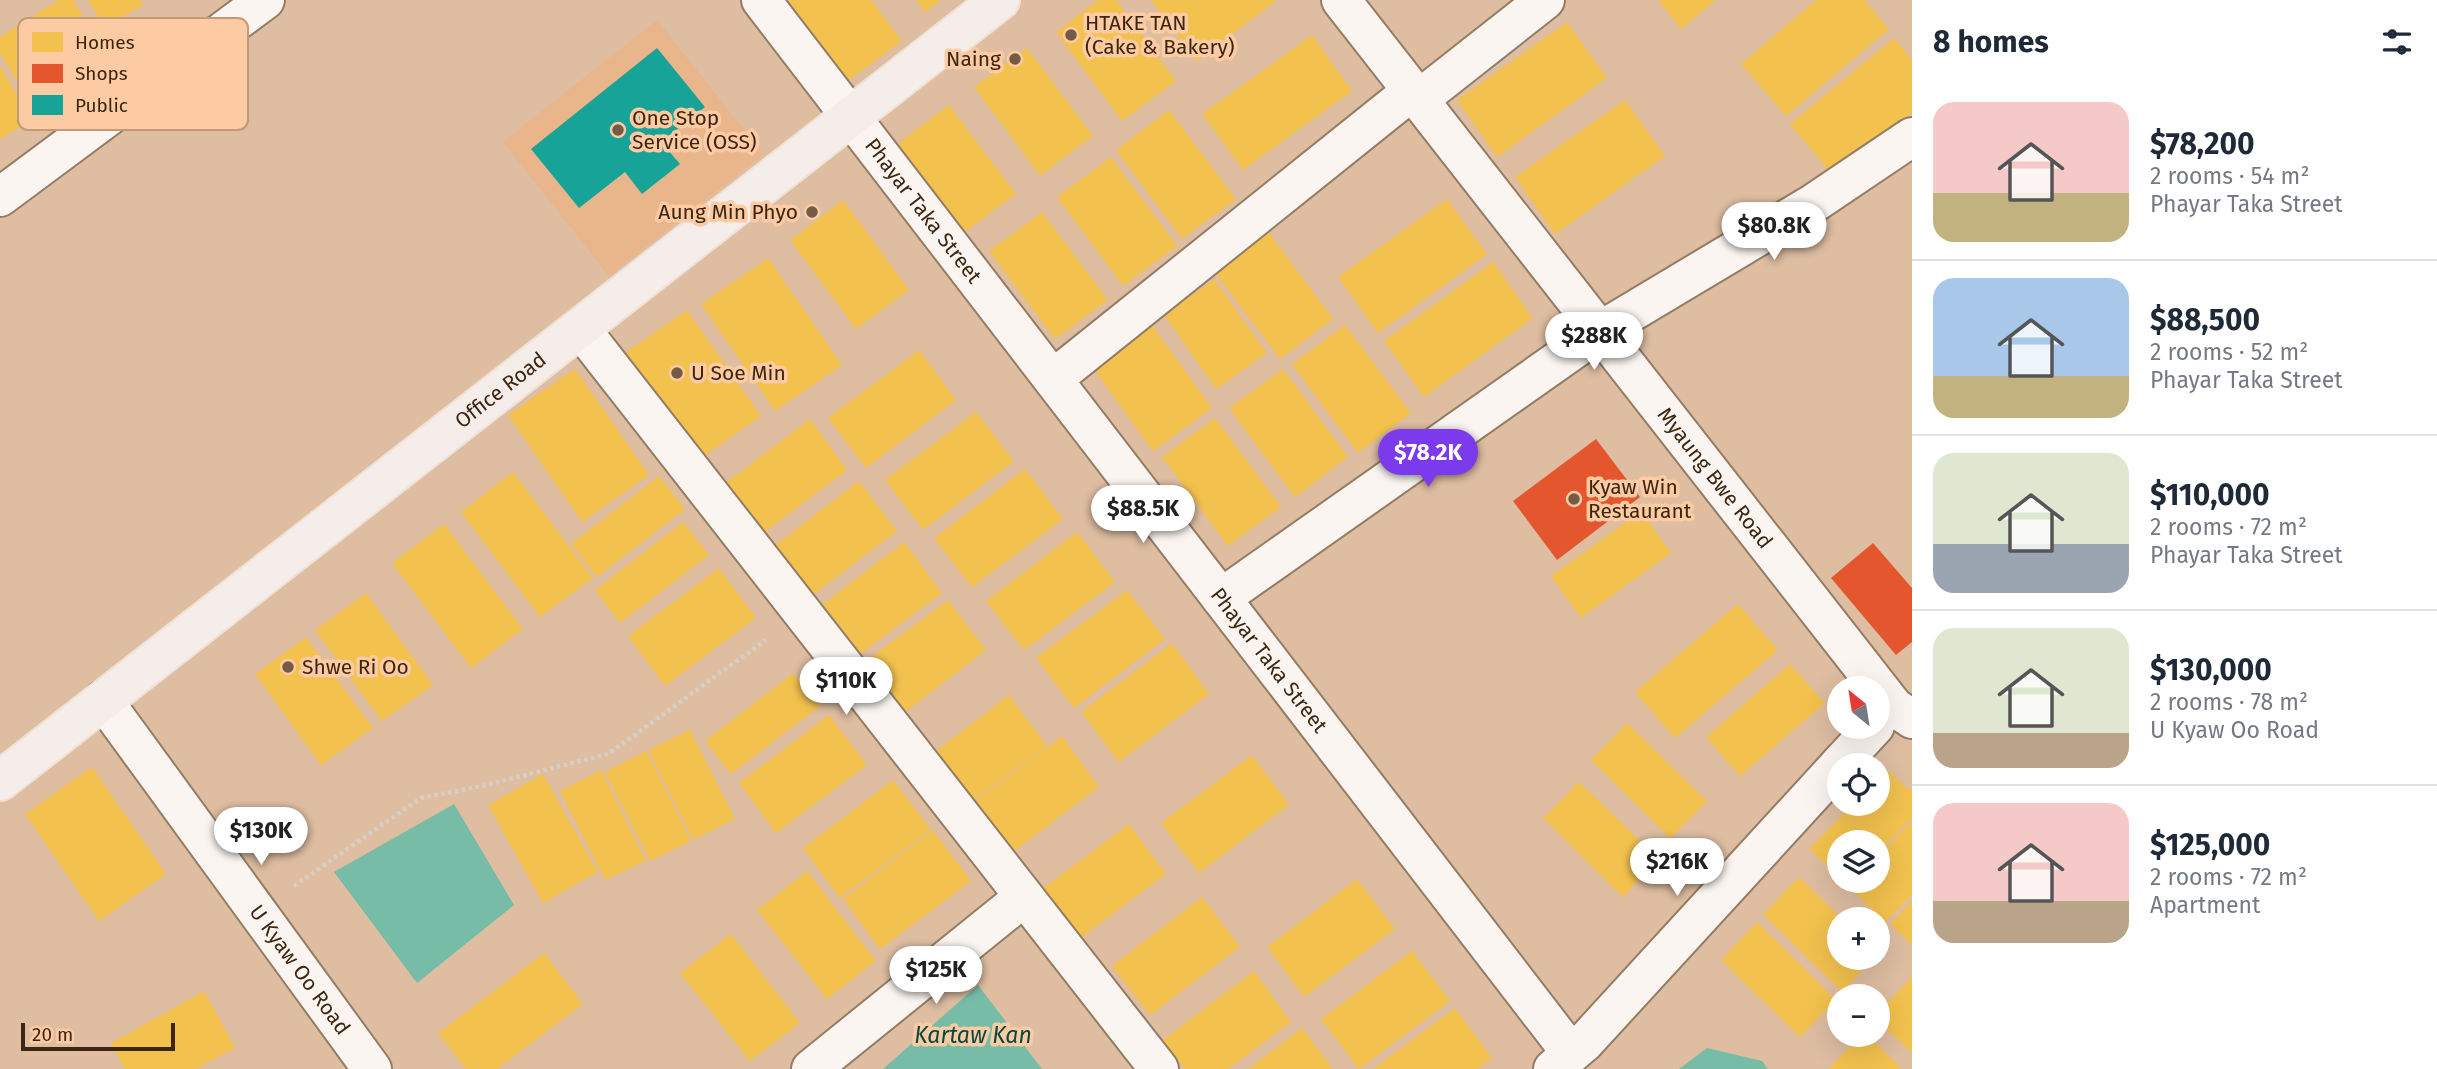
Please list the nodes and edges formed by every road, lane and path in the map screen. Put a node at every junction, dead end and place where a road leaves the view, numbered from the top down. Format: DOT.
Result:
graph roads {
  1 [pos="265,0"];
  2 [pos="761,0"];
  3 [pos="1000,0"];
  4 [pos="1341,0"];
  5 [pos="1545,0"];
  6 [pos="241,18"];
  7 [pos="1415,95"];
  8 [pos="851,117"];
  9 [pos="90,130"];
  10 [pos="1912,137"];
  11 [pos="0,197"];
  12 [pos="580,328"];
  13 [pos="1600,331"];
  14 [pos="1053,379"];
  15 [pos="1221,598"];
  16 [pos="803,613"];
  17 [pos="103,700"];
  18 [pos="1894,713"];
  19 [pos="1852,753"];
  20 [pos="1827,778"];
  21 [pos="0,780"];
  22 [pos="1024,897"];
  23 [pos="257,912"];
  24 [pos="1562,1061"];
  25 [pos="372,1069"];
  26 [pos="811,1069"];
  27 [pos="1159,1069"];
  1 -- 6 [label="street"];
  2 -- 8 [label="street, Phayar Taka Street"];
  3 -- 8 [label="main road, Office Road"];
  4 -- 7 [label="street, Myaung Bwe Road"];
  5 -- 7 [label="street"];
  7 -- 13 [label="street, Myaung Bwe Road"];
  7 -- 14 [label="street"];
  8 -- 12 [label="main road, Office Road"];
  8 -- 14 [label="street, Phayar Taka Street"];
  9 -- 11 [label="street"];
  10 -- 13 [label="street"];
  12 -- 16 [label="street"];
  12 -- 17 [label="main road, Office Road"];
  13 -- 15 [label="street"];
  13 -- 18 [label="street, Myaung Bwe Road"];
  14 -- 15 [label="street, Phayar Taka Street"];
  15 -- 24 [label="street, Phayar Taka Street"];
  16 -- 22 [label="street"];
  16 -- 23 [label="path"];
  17 -- 21 [label="main road, Office Road"];
  17 -- 23 [label="street, U Kyaw Oo Road"];
  18 -- 19 [label="street"];
  20 -- 24 [label="street"];
  22 -- 26 [label="street"];
  22 -- 27 [label="street"];
  23 -- 25 [label="street, U Kyaw Oo Road"];
}
